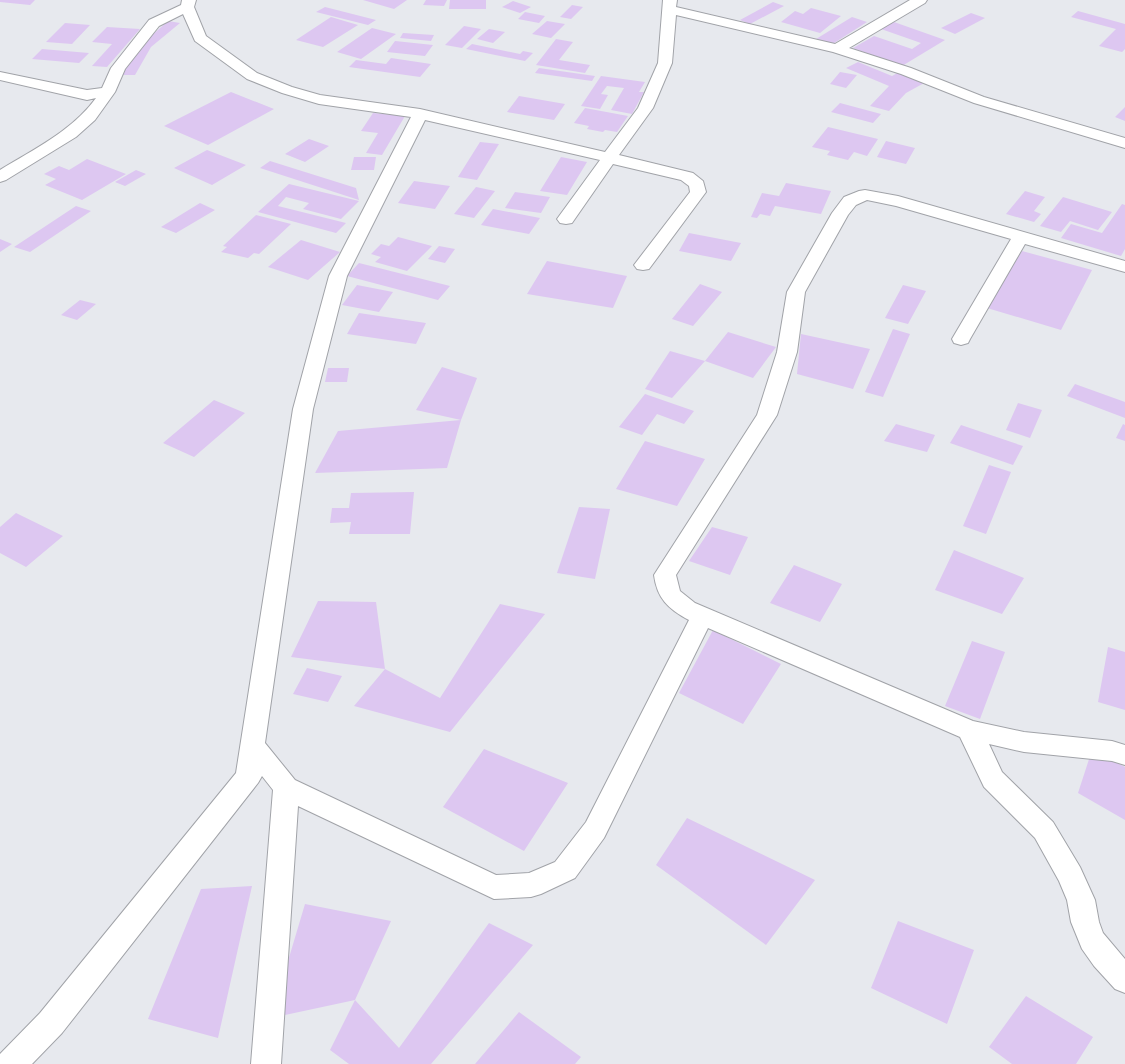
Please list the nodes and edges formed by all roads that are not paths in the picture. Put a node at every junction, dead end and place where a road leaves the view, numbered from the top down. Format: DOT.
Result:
graph roads {
  1 [pos="920,0"];
  2 [pos="668,3"];
  3 [pos="188,4"];
  4 [pos="838,49"];
  5 [pos="0,76"];
  6 [pos="108,92"];
  7 [pos="420,114"];
  8 [pos="1125,144"];
  9 [pos="608,158"];
  10 [pos="0,177"];
  11 [pos="566,219"];
  12 [pos="1020,238"];
  13 [pos="643,265"];
  14 [pos="1125,267"];
  15 [pos="961,339"];
  16 [pos="702,616"];
  17 [pos="969,730"];
  18 [pos="252,745"];
  19 [pos="1125,755"];
  20 [pos="286,788"];
  21 [pos="1125,980"];
  22 [pos="11,1064"];
  23 [pos="266,1064"];
  1 -- 4 [label="street"];
  2 -- 4 [label="street"];
  2 -- 9 [label="street"];
  3 -- 6 [label="street"];
  3 -- 7 [label="street"];
  4 -- 8 [label="street"];
  5 -- 6 [label="street"];
  6 -- 10 [label="street"];
  7 -- 9 [label="street"];
  7 -- 18 [label="street"];
  9 -- 11 [label="street"];
  9 -- 13 [label="street"];
  12 -- 14 [label="street"];
  12 -- 15 [label="street"];
  12 -- 16 [label="street"];
  16 -- 17 [label="street"];
  16 -- 20 [label="street"];
  17 -- 19 [label="street"];
  17 -- 21 [label="street"];
  18 -- 20 [label="street"];
  18 -- 22 [label="street"];
  20 -- 23 [label="street"];
}
